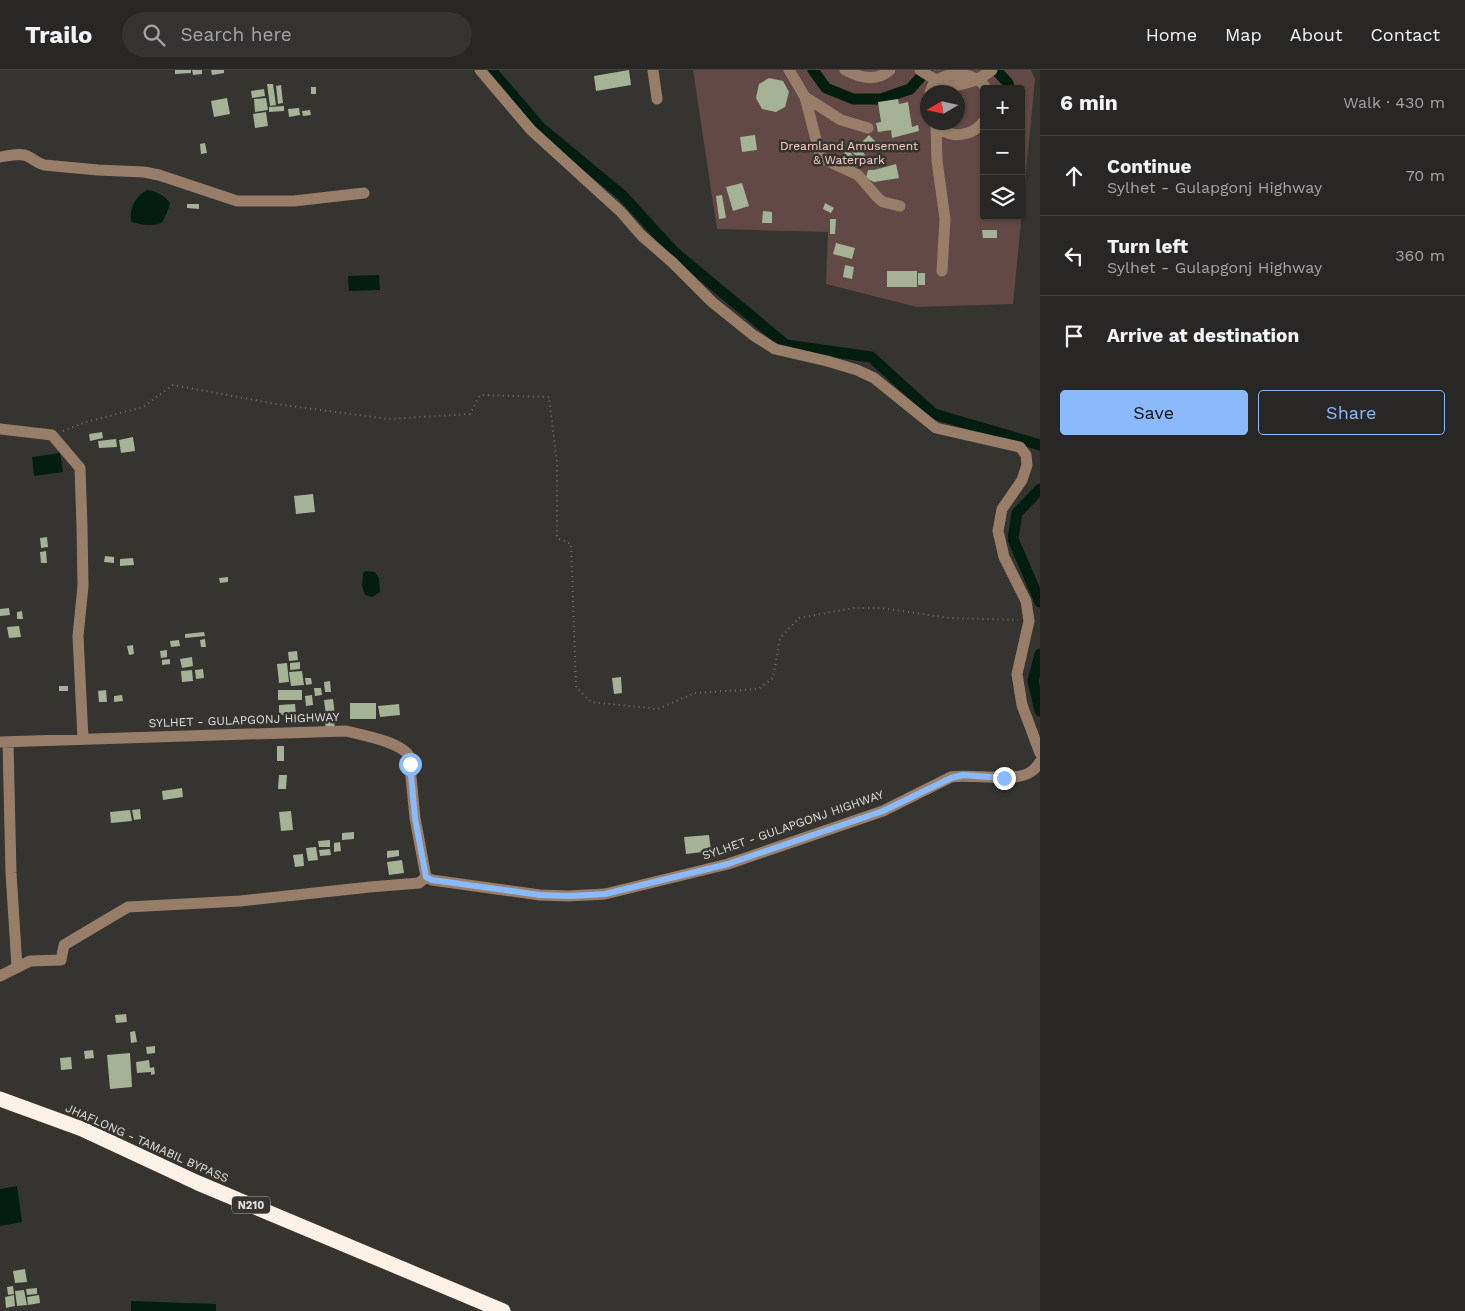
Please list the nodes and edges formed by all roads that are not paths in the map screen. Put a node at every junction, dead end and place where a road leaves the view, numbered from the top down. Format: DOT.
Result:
graph roads {
  1 [pos="480,70"];
  2 [pos="653,70"];
  3 [pos="845,70"];
  4 [pos="890,70"];
  5 [pos="792,71"];
  6 [pos="928,76"];
  7 [pos="986,78"];
  8 [pos="805,97"];
  9 [pos="657,99"];
  10 [pos="980,125"];
  11 [pos="868,128"];
  12 [pos="935,130"];
  13 [pos="943,130"];
  14 [pos="0,157"];
  15 [pos="364,193"];
  16 [pos="900,206"];
  17 [pos="942,270"];
  18 [pos="0,429"];
  19 [pos="83,739"];
  20 [pos="4,742"];
  21 [pos="1040,753"];
  22 [pos="1040,762"];
  23 [pos="426,877"];
  24 [pos="17,967"];
  25 [pos="0,976"];
  26 [pos="0,1099"];
  27 [pos="503,1311"];
  1 -- 21 [label="street"];
  2 -- 9 [label="street"];
  3 -- 4 [label="street"];
  5 -- 8 [label="street"];
  6 -- 7 [label="street"];
  8 -- 11 [label="street"];
  8 -- 16 [label="street"];
  10 -- 13 [label="street"];
  12 -- 17 [label="street"];
  14 -- 15 [label="street"];
  18 -- 19 [label="street"];
  19 -- 20 [label="street, SYLHET - GULAPGONJ HIGHWAY"];
  19 -- 23 [label="street, SYLHET - GULAPGONJ HIGHWAY"];
  20 -- 24 [label="street"];
  22 -- 23 [label="street, SYLHET - GULAPGONJ HIGHWAY"];
  23 -- 24 [label="street"];
  24 -- 25 [label="street"];
  26 -- 27 [label="highway, JHAFLONG - TAMABIL BYPASS / N210"];
}
